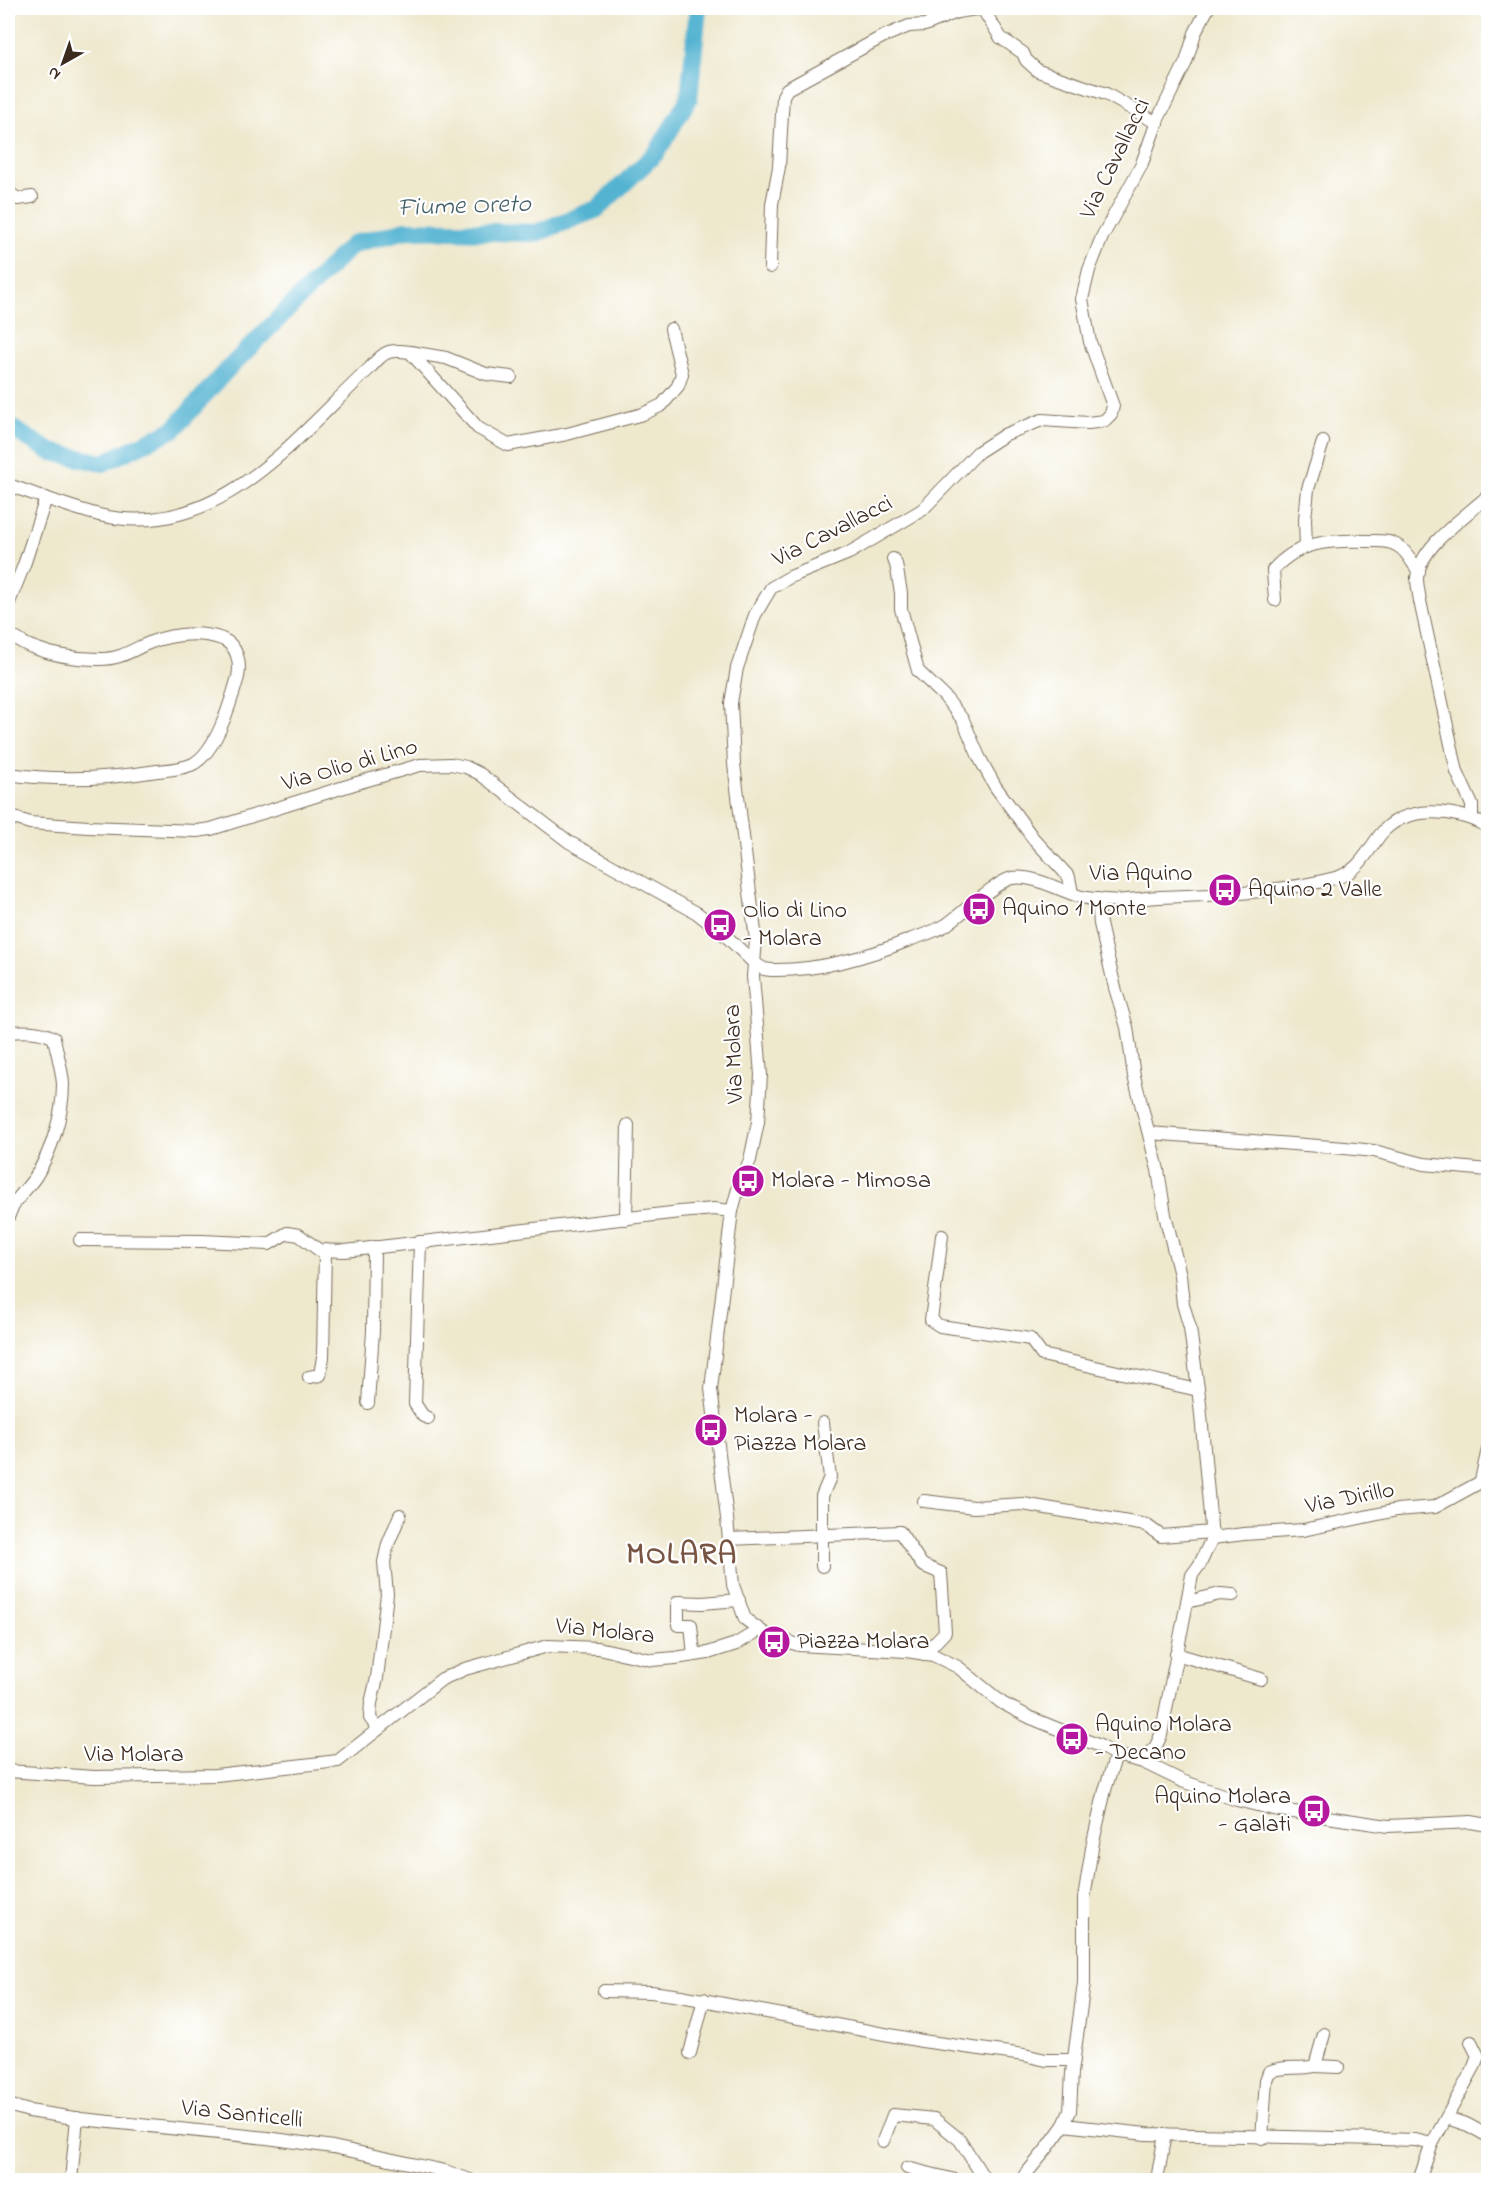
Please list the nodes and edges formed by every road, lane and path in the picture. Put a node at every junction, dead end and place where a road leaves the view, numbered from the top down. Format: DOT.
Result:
graph roads {
  1 [pos="982,8"];
  2 [pos="1208,8"];
  3 [pos="1156,123"];
  4 [pos="8,192"];
  5 [pos="32,197"];
  6 [pos="770,267"];
  7 [pos="671,329"];
  8 [pos="410,352"];
  9 [pos="511,377"];
  10 [pos="1323,442"];
  11 [pos="8,485"];
  12 [pos="1488,496"];
  13 [pos="46,498"];
  14 [pos="1306,547"];
  15 [pos="893,559"];
  16 [pos="1419,572"];
  17 [pos="1275,600"];
  18 [pos="8,606"];
  19 [pos="8,635"];
  20 [pos="8,774"];
  21 [pos="8,816"];
  22 [pos="1472,819"];
  23 [pos="1488,827"];
  24 [pos="1072,893"];
  25 [pos="1098,899"];
  26 [pos="754,963"];
  27 [pos="8,1032"];
  28 [pos="628,1125"];
  29 [pos="1149,1133"];
  30 [pos="1488,1170"];
  31 [pos="732,1211"];
  32 [pos="8,1218"];
  33 [pos="626,1219"];
  34 [pos="942,1236"];
  35 [pos="80,1240"];
  36 [pos="420,1242"];
  37 [pos="374,1247"];
  38 [pos="325,1250"];
  39 [pos="309,1377"];
  40 [pos="1198,1390"];
  41 [pos="368,1403"];
  42 [pos="428,1418"];
  43 [pos="823,1423"];
  44 [pos="1488,1449"];
  45 [pos="1485,1479"];
  46 [pos="924,1501"];
  47 [pos="400,1515"];
  48 [pos="822,1535"];
  49 [pos="1212,1535"];
  50 [pos="729,1539"];
  51 [pos="822,1566"];
  52 [pos="1233,1595"];
  53 [pos="739,1600"];
  54 [pos="1187,1602"];
  55 [pos="759,1630"];
  56 [pos="924,1654"];
  57 [pos="1176,1654"];
  58 [pos="694,1655"];
  59 [pos="1261,1679"];
  60 [pos="378,1729"];
  61 [pos="1116,1755"];
  62 [pos="1143,1762"];
  63 [pos="8,1771"];
  64 [pos="1488,1825"];
  65 [pos="604,1991"];
  66 [pos="704,2000"];
  67 [pos="1324,2034"];
  68 [pos="1471,2042"];
  69 [pos="690,2053"];
  70 [pos="1074,2060"];
  71 [pos="1315,2066"];
  72 [pos="1338,2067"];
  73 [pos="8,2105"];
  74 [pos="77,2118"];
  75 [pos="1447,2118"];
  76 [pos="1064,2125"];
  77 [pos="1165,2134"];
  78 [pos="1488,2136"];
  79 [pos="1262,2138"];
  80 [pos="883,2140"];
  81 [pos="1432,2144"];
  82 [pos="907,2168"];
  83 [pos="71,2181"];
  84 [pos="470,2181"];
  85 [pos="955,2181"];
  86 [pos="985,2181"];
  87 [pos="1021,2181"];
  88 [pos="1157,2181"];
  89 [pos="1419,2181"];
  1 -- 3 [label="street"];
  1 -- 6 [label="street"];
  2 -- 3 [label="street, Via Cavallacci"];
  3 -- 26 [label="street, Via Cavallacci"];
  4 -- 5 [label="street"];
  7 -- 8 [label="street"];
  8 -- 9 [label="street"];
  8 -- 13 [label="street"];
  10 -- 14 [label="street"];
  11 -- 13 [label="street"];
  12 -- 16 [label="street"];
  13 -- 18 [label="street"];
  14 -- 16 [label="street"];
  14 -- 17 [label="street"];
  15 -- 24 [label="street"];
  16 -- 22 [label="street"];
  19 -- 20 [label="street"];
  21 -- 26 [label="street, Via Olio di Lino"];
  22 -- 23 [label="street, Via Aquino"];
  22 -- 25 [label="street, Via Aquino"];
  24 -- 25 [label="street, Via Aquino"];
  24 -- 26 [label="street, Via Aquino"];
  25 -- 29 [label="street"];
  26 -- 31 [label="street, Via Molara"];
  27 -- 32 [label="street"];
  28 -- 33 [label="street"];
  29 -- 30 [label="street"];
  29 -- 40 [label="street"];
  31 -- 33 [label="street"];
  31 -- 50 [label="street, Via Molara"];
  33 -- 36 [label="street"];
  34 -- 40 [label="street"];
  35 -- 38 [label="street"];
  36 -- 37 [label="street"];
  36 -- 42 [label="street"];
  37 -- 38 [label="street"];
  37 -- 41 [label="street"];
  38 -- 39 [label="street"];
  40 -- 49 [label="street"];
  43 -- 48 [label="street"];
  44 -- 45 [label="street"];
  45 -- 49 [label="street, Via Dirillo"];
  46 -- 49 [label="street, Via Dirillo"];
  47 -- 60 [label="street"];
  48 -- 50 [label="street"];
  48 -- 51 [label="street"];
  48 -- 56 [label="street"];
  49 -- 54 [label="street"];
  50 -- 53 [label="street, Via Molara"];
  52 -- 54 [label="street"];
  53 -- 55 [label="street, Via Molara"];
  53 -- 58 [label="street"];
  54 -- 57 [label="street"];
  55 -- 56 [label="street"];
  55 -- 58 [label="street, Via Molara"];
  56 -- 61 [label="street"];
  57 -- 59 [label="street"];
  57 -- 62 [label="street"];
  58 -- 60 [label="street, Via Molara"];
  60 -- 63 [label="street, Via Molara"];
  61 -- 62 [label="street"];
  61 -- 70 [label="street"];
  62 -- 64 [label="street"];
  65 -- 66 [label="street"];
  66 -- 69 [label="street"];
  66 -- 70 [label="street"];
  67 -- 71 [label="street"];
  68 -- 75 [label="street"];
  70 -- 76 [label="street"];
  71 -- 72 [label="street"];
  71 -- 79 [label="street"];
  73 -- 74 [label="street, Via Santicelli"];
  74 -- 83 [label="street"];
  74 -- 84 [label="street, Via Santicelli"];
  75 -- 78 [label="street"];
  75 -- 81 [label="street"];
  76 -- 77 [label="street"];
  76 -- 87 [label="street"];
  77 -- 79 [label="street"];
  77 -- 88 [label="street"];
  79 -- 81 [label="street"];
  80 -- 86 [label="street"];
  81 -- 89 [label="street"];
  82 -- 85 [label="street"];
}
